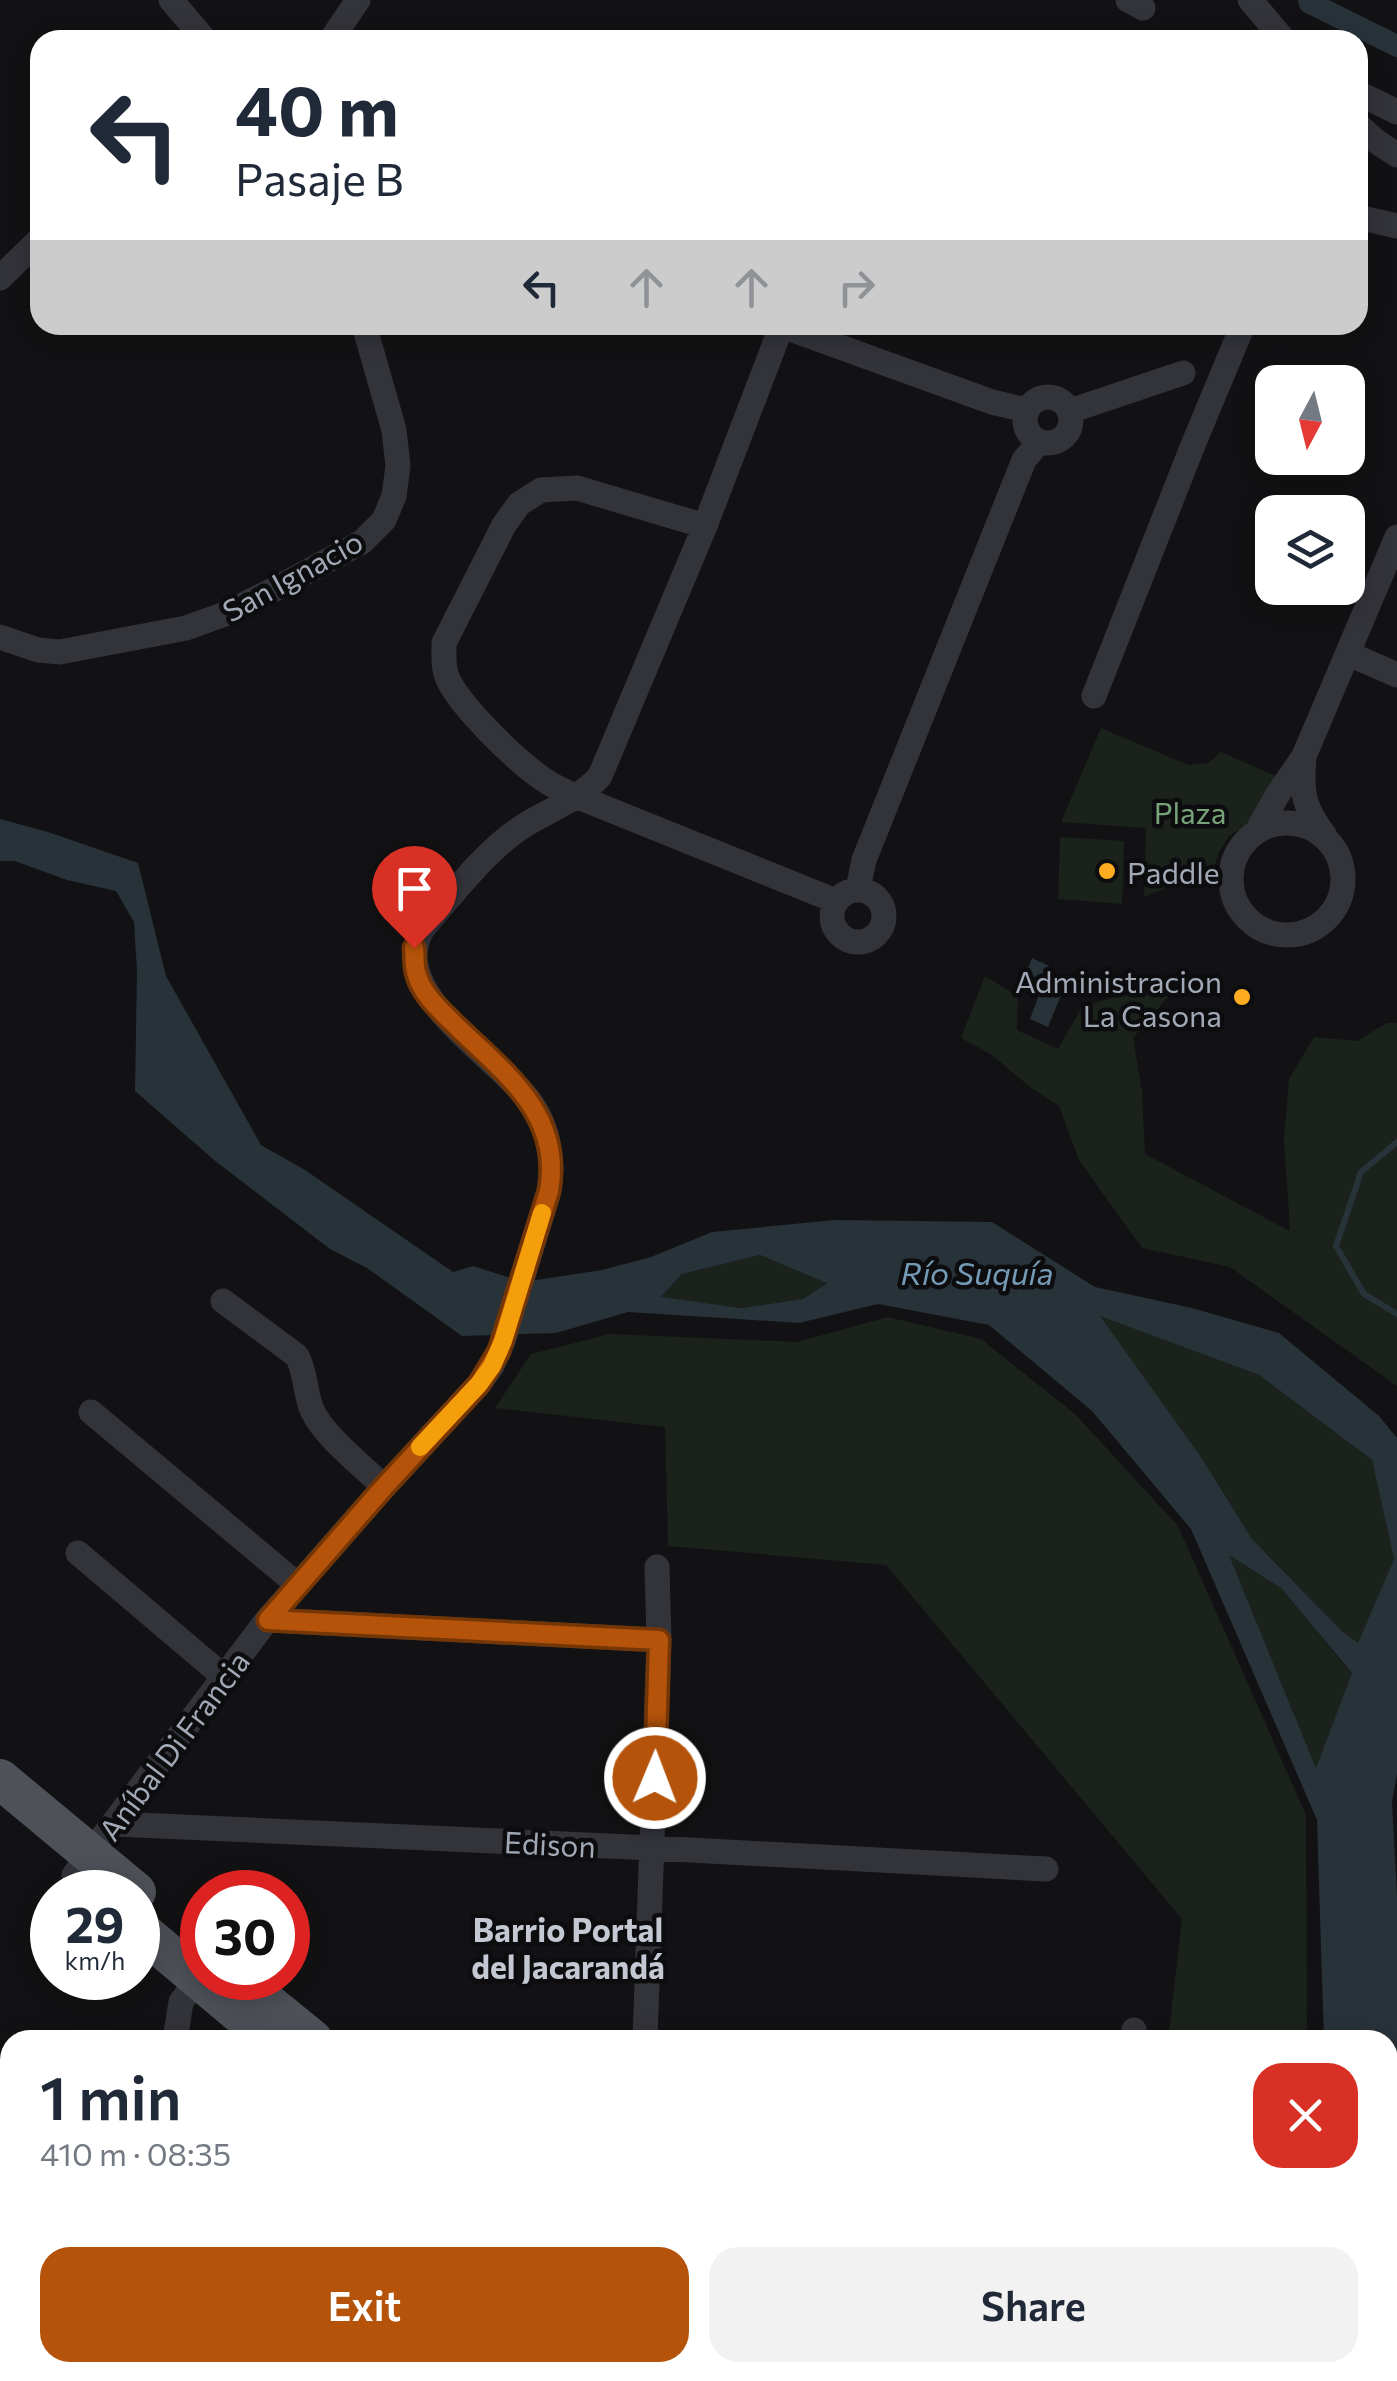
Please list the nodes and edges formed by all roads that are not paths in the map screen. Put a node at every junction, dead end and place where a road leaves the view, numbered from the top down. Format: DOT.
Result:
graph roads {
  1 [pos="171,0"];
  2 [pos="358,0"];
  3 [pos="1250,0"];
  4 [pos="196,30"];
  5 [pos="338,30"];
  6 [pos="1276,30"];
  7 [pos="1368,99"];
  8 [pos="1397,112"];
  9 [pos="1368,134"];
  10 [pos="1397,154"];
  11 [pos="1368,219"];
  12 [pos="1397,226"];
  13 [pos="30,249"];
  14 [pos="0,278"];
  15 [pos="367,335"];
  16 [pos="779,335"];
  17 [pos="807,335"];
  18 [pos="1239,335"];
  19 [pos="1183,373"];
  20 [pos="1026,410"];
  21 [pos="1070,412"];
  22 [pos="1039,442"];
  23 [pos="706,526"];
  24 [pos="1397,536"];
  25 [pos="0,637"];
  26 [pos="1349,654"];
  27 [pos="1397,675"];
  28 [pos="1094,696"];
  29 [pos="1304,756"];
  30 [pos="578,797"];
  31 [pos="1258,831"];
  32 [pos="1328,840"];
  33 [pos="223,1300"];
  34 [pos="91,1412"];
  35 [pos="384,1487"];
  36 [pos="78,1553"];
  37 [pos="657,1567"];
  38 [pos="298,1585"];
  39 [pos="268,1620"];
  40 [pos="659,1640"];
  41 [pos="223,1676"];
  42 [pos="0,1779"];
  43 [pos="0,1814"];
  44 [pos="654,1848"];
  45 [pos="94,1861"];
  46 [pos="1046,1869"];
  47 [pos="160,1917"];
  48 [pos="180,1938"];
  49 [pos="183,2000"];
  50 [pos="236,2000"];
  51 [pos="254,2000"];
  52 [pos="176,2030"];
  53 [pos="262,2030"];
  54 [pos="298,2030"];
  55 [pos="646,2030"];
  1 -- 4 [label="street"];
  2 -- 5 [label="street"];
  3 -- 6 [label="street"];
  7 -- 8 [label="street"];
  9 -- 10 [label="street"];
  11 -- 12 [label="street"];
  13 -- 14 [label="street"];
  15 -- 25 [label="street, San Ignacio"];
  16 -- 23 [label="street"];
  17 -- 20 [label="street"];
  18 -- 28 [label="street"];
  19 -- 21 [label="street"];
  20 -- 21 [label="street"];
  20 -- 22 [label="street"];
  21 -- 22 [label="street"];
  22 -- 30 [label="street"];
  23 -- 30 [label="street"];
  23 -- 30 [label="street"];
  24 -- 26 [label="street"];
  26 -- 27 [label="street"];
  26 -- 29 [label="street"];
  29 -- 31 [label="street"];
  29 -- 32 [label="street"];
  30 -- 35 [label="street, Aníbal Di Francia"];
  31 -- 32 [label="street"];
  31 -- 32 [label="street"];
  33 -- 35 [label="street"];
  34 -- 38 [label="street"];
  35 -- 38 [label="street, Aníbal Di Francia"];
  36 -- 41 [label="street"];
  37 -- 40 [label="street"];
  38 -- 39 [label="street, Aníbal Di Francia"];
  39 -- 40 [label="street"];
  39 -- 41 [label="street, Aníbal Di Francia"];
  40 -- 44 [label="street"];
  41 -- 45 [label="street, Aníbal Di Francia"];
  42 -- 45 [label="main road"];
  43 -- 45 [label="main road"];
  44 -- 45 [label="street, Edison"];
  44 -- 46 [label="street, Edison"];
  44 -- 55 [label="street"];
  47 -- 48 [label="main road"];
  49 -- 52 [label="street"];
  50 -- 53 [label="main road"];
  51 -- 54 [label="main road"];
}
